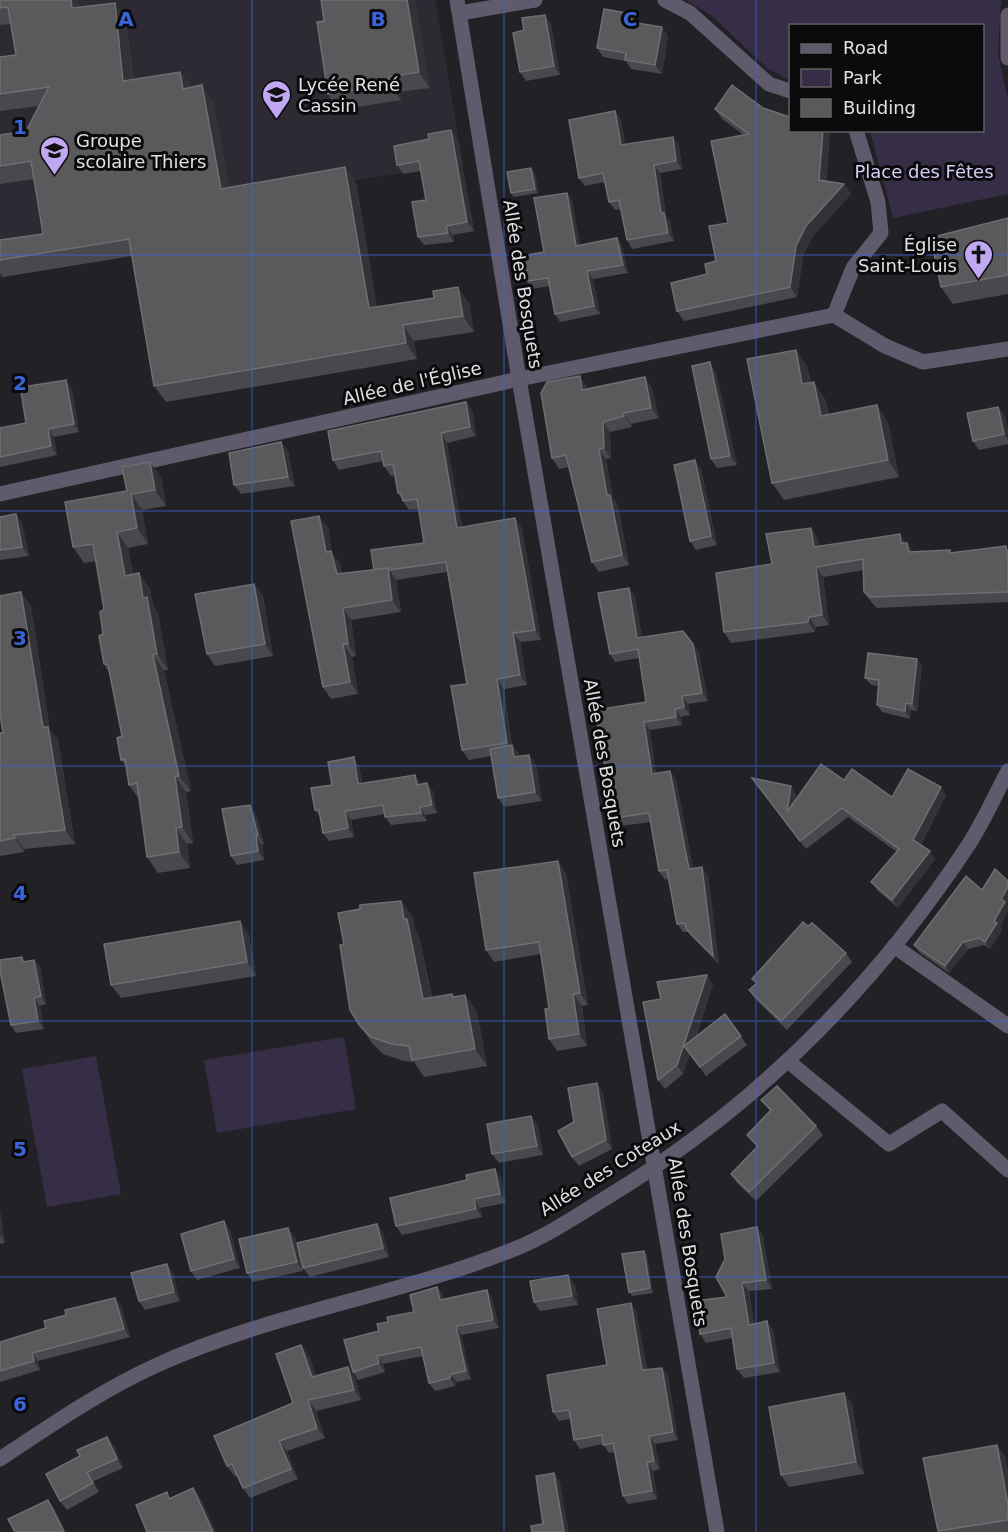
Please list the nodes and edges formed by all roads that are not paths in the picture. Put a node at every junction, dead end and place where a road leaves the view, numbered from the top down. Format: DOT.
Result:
graph roads {
  1 [pos="535,0"];
  2 [pos="665,0"];
  3 [pos="459,7"];
  4 [pos="1008,15"];
  5 [pos="1008,58"];
  6 [pos="789,91"];
  7 [pos="857,132"];
  8 [pos="834,315"];
  9 [pos="1008,349"];
  10 [pos="519,379"];
  11 [pos="0,494"];
  12 [pos="1008,771"];
  13 [pos="894,946"];
  14 [pos="1008,1026"];
  15 [pos="789,1062"];
  16 [pos="656,1167"];
  17 [pos="1008,1170"];
  18 [pos="0,1459"];
  19 [pos="717,1532"];
  1 -- 3 [label="street"];
  2 -- 6 [label="street"];
  3 -- 10 [label="street, Allée des Bosquets"];
  4 -- 5 [label="street"];
  7 -- 8 [label="street"];
  8 -- 9 [label="street"];
  8 -- 10 [label="street, Allée de l'Église"];
  10 -- 11 [label="street, Allée de l'Église"];
  10 -- 16 [label="street, Allée des Bosquets"];
  12 -- 13 [label="street, Allée des Coteaux"];
  13 -- 14 [label="street"];
  13 -- 15 [label="street, Allée des Coteaux"];
  15 -- 16 [label="street, Allée des Coteaux"];
  15 -- 17 [label="street"];
  16 -- 18 [label="street, Allée des Coteaux"];
  16 -- 19 [label="street, Allée des Bosquets"];
}
